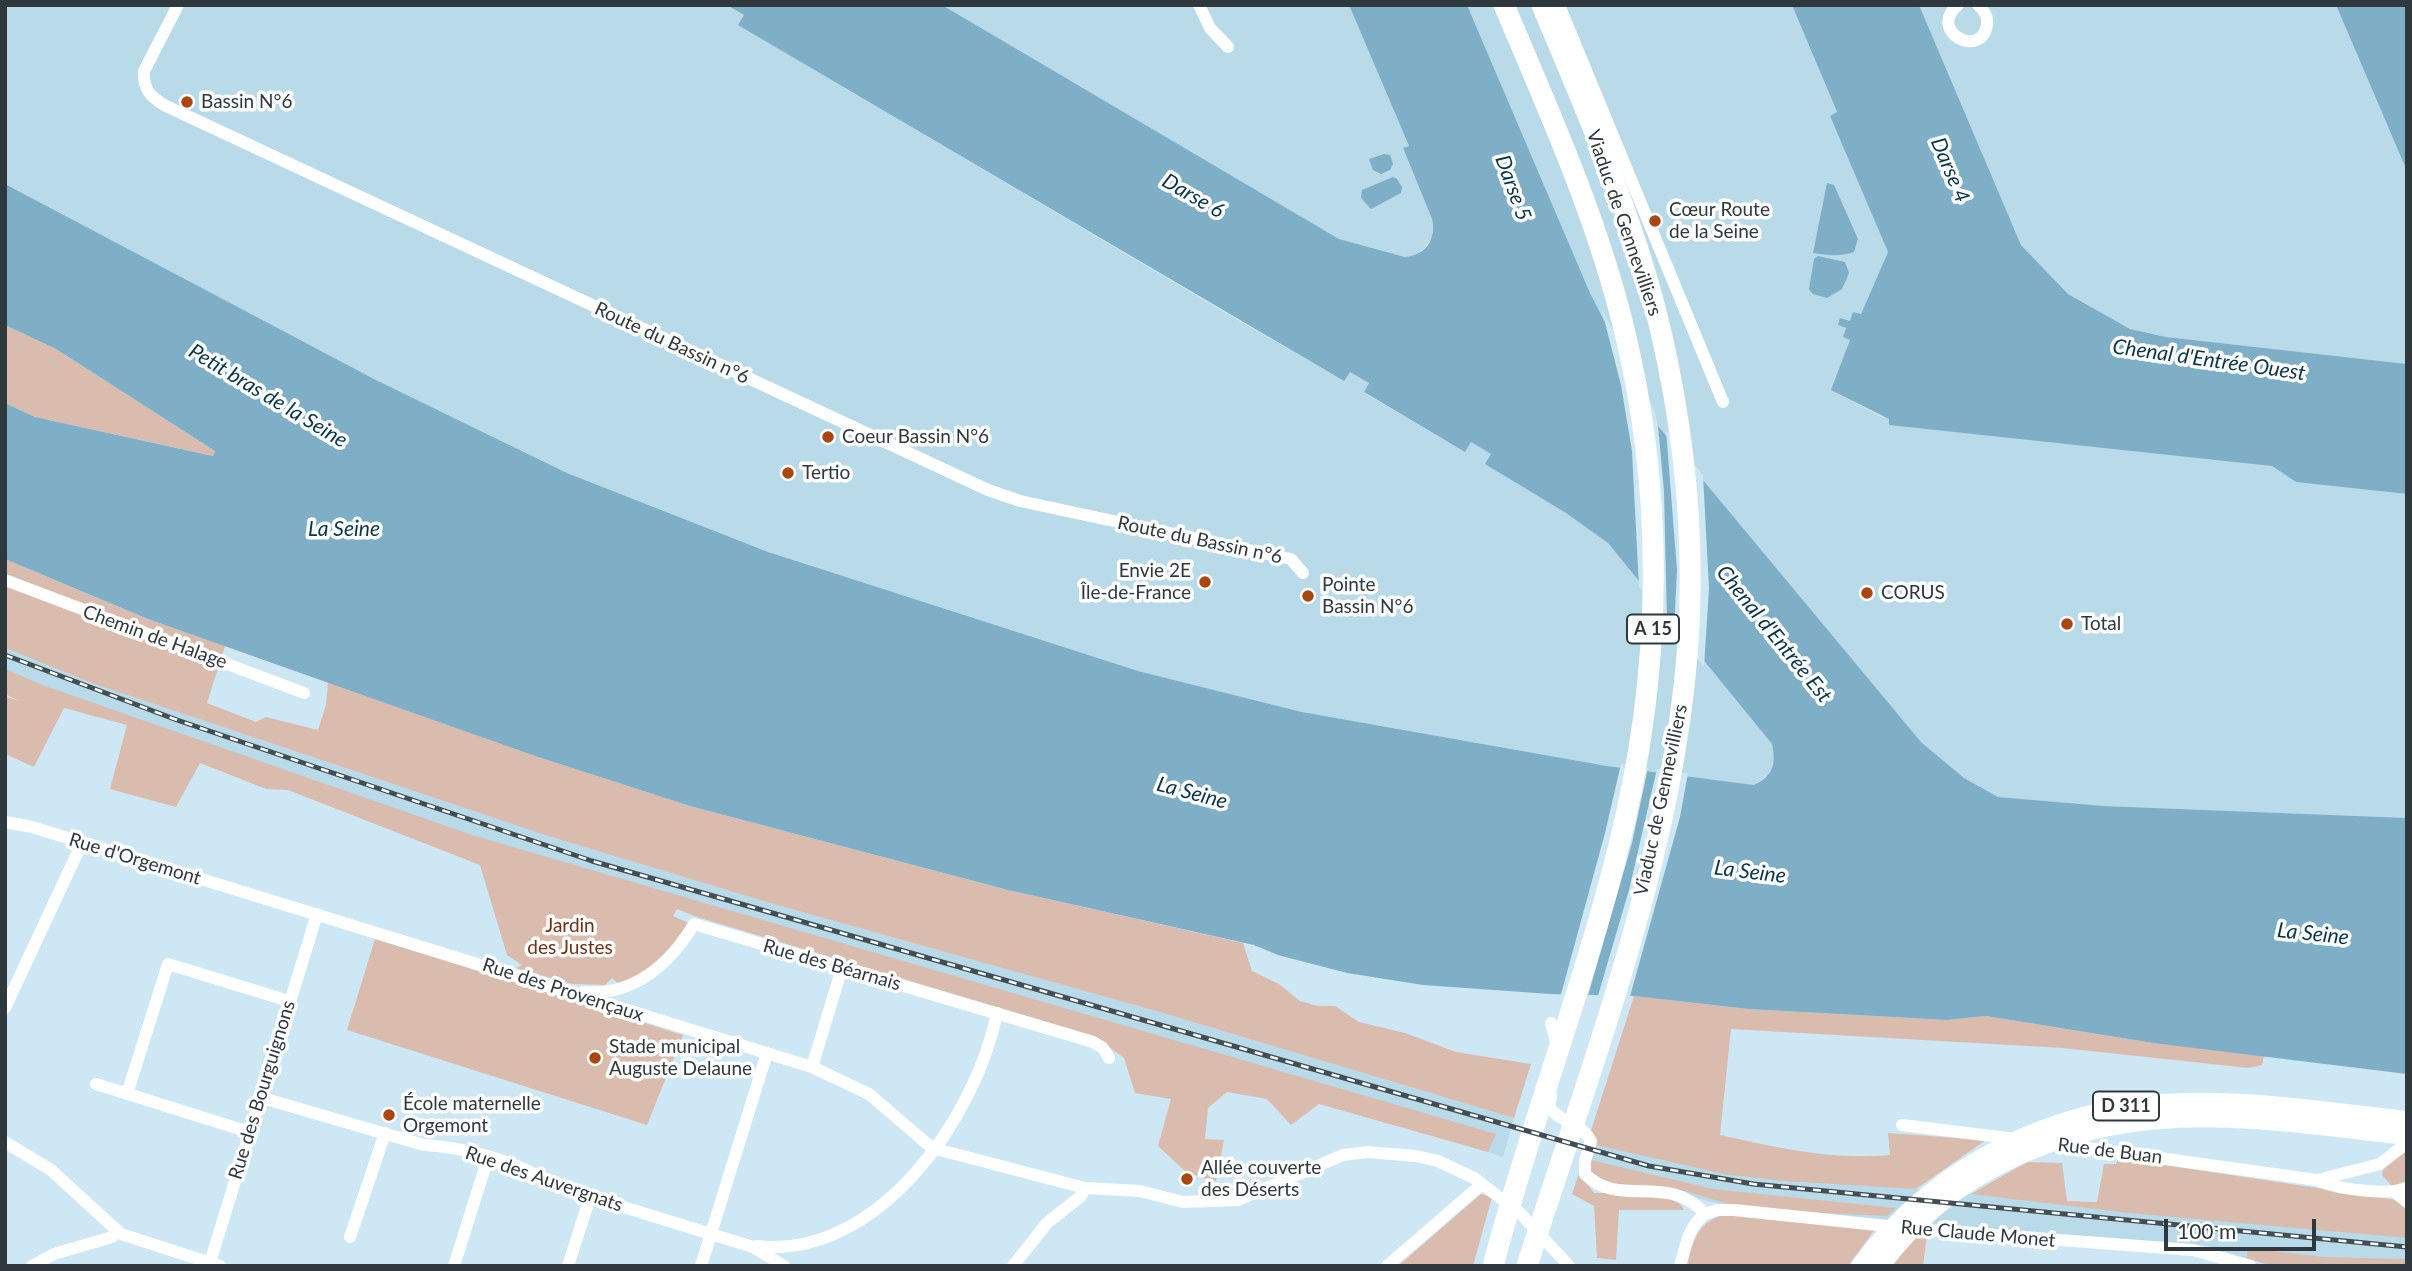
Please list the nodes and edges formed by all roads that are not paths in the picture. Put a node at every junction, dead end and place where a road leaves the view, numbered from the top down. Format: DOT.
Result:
graph roads {
  1 [pos="178,5"];
  2 [pos="1199,5"];
  3 [pos="1504,5"];
  4 [pos="1542,5"];
  5 [pos="1559,5"];
  6 [pos="1958,5"];
  7 [pos="1978,5"];
  8 [pos="1228,47"];
  9 [pos="1723,401"];
  10 [pos="1303,573"];
  11 [pos="5,580"];
  12 [pos="304,693"];
  13 [pos="5,822"];
  14 [pos="82,843"];
  15 [pos="264,898"];
  16 [pos="317,914"];
  17 [pos="842,968"];
  18 [pos="569,990"];
  19 [pos="289,1001"];
  20 [pos="5,1008"];
  21 [pos="997,1013"];
  22 [pos="1550,1023"];
  23 [pos="768,1053"];
  24 [pos="1109,1058"];
  25 [pos="812,1067"];
  26 [pos="96,1084"];
  27 [pos="127,1094"];
  28 [pos="259,1097"];
  29 [pos="2407,1120"];
  30 [pos="1902,1125"];
  31 [pos="249,1132"];
  32 [pos="385,1133"];
  33 [pos="2407,1136"];
  34 [pos="5,1142"];
  35 [pos="2407,1143"];
  36 [pos="932,1148"];
  37 [pos="488,1158"];
  38 [pos="2380,1164"];
  39 [pos="2317,1180"];
  40 [pos="1482,1184"];
  41 [pos="1085,1188"];
  42 [pos="2396,1190"];
  43 [pos="590,1197"];
  44 [pos="2407,1202"];
  45 [pos="1705,1214"];
  46 [pos="117,1231"];
  47 [pos="711,1236"];
  48 [pos="350,1237"];
  49 [pos="729,1240"];
  50 [pos="1494,1261"];
  51 [pos="213,1265"];
  52 [pos="32,1266"];
  53 [pos="454,1266"];
  54 [pos="568,1266"];
  55 [pos="701,1266"];
  56 [pos="784,1266"];
  57 [pos="1013,1266"];
  58 [pos="1387,1266"];
  59 [pos="1527,1266"];
  60 [pos="1569,1266"];
  61 [pos="1681,1266"];
  62 [pos="1860,1266"];
  63 [pos="1881,1266"];
  64 [pos="2250,1266"];
  1 -- 10 [label="street, Route du Bassin n°6"];
  2 -- 8 [label="street"];
  3 -- 50 [label="highway, Viaduc de Gennevilliers / A 15"];
  4 -- 59 [label="highway, Viaduc de Gennevilliers / A 15"];
  5 -- 9 [label="street"];
  6 -- 7 [label="street"];
  11 -- 12 [label="street, Chemin de Halage"];
  13 -- 14 [label="street, Rue d'Orgemont"];
  14 -- 15 [label="street, Rue d'Orgemont"];
  14 -- 20 [label="street"];
  15 -- 16 [label="street, Rue des Provençaux"];
  16 -- 18 [label="street, Rue des Provençaux"];
  16 -- 19 [label="street, Rue des Bourguignons"];
  17 -- 18 [label="street, Rue des Béarnais"];
  17 -- 21 [label="street, Rue des Béarnais"];
  17 -- 25 [label="street"];
  18 -- 23 [label="street, Rue des Provençaux"];
  19 -- 27 [label="street"];
  19 -- 28 [label="street, Rue des Bourguignons"];
  21 -- 24 [label="street, Rue des Béarnais"];
  21 -- 36 [label="street"];
  22 -- 45 [label="street"];
  23 -- 25 [label="street, Rue des Provençaux"];
  23 -- 47 [label="street"];
  25 -- 36 [label="street, Rue des Provençaux"];
  26 -- 27 [label="street"];
  27 -- 31 [label="street"];
  28 -- 31 [label="street, Rue des Bourguignons"];
  28 -- 32 [label="street, Rue des Auvergnats"];
  29 -- 62 [label="main road, D 311"];
  30 -- 39 [label="street, Rue de Buan"];
  31 -- 51 [label="street, Rue des Bourguignons"];
  32 -- 37 [label="street, Rue des Auvergnats"];
  32 -- 48 [label="street"];
  33 -- 63 [label="main road, D 311"];
  34 -- 46 [label="street"];
  35 -- 38 [label="street"];
  36 -- 41 [label="street, Rue des Provençaux"];
  36 -- 49 [label="street"];
  37 -- 43 [label="street, Rue des Auvergnats"];
  37 -- 53 [label="street"];
  38 -- 39 [label="street, Rue de Buan"];
  38 -- 42 [label="street"];
  39 -- 42 [label="street, Rue de Buan"];
  40 -- 41 [label="street, Rue des Provençaux"];
  40 -- 58 [label="street"];
  40 -- 60 [label="street, Rue des Provençaux"];
  41 -- 57 [label="street"];
  42 -- 44 [label="street"];
  43 -- 47 [label="street, Rue des Auvergnats"];
  43 -- 54 [label="street"];
  45 -- 61 [label="street"];
  45 -- 64 [label="street, Rue Claude Monet"];
  46 -- 51 [label="street"];
  46 -- 52 [label="street"];
  47 -- 49 [label="street, Rue des Auvergnats"];
  47 -- 55 [label="street"];
  49 -- 56 [label="street, Rue des Auvergnats"];
}
